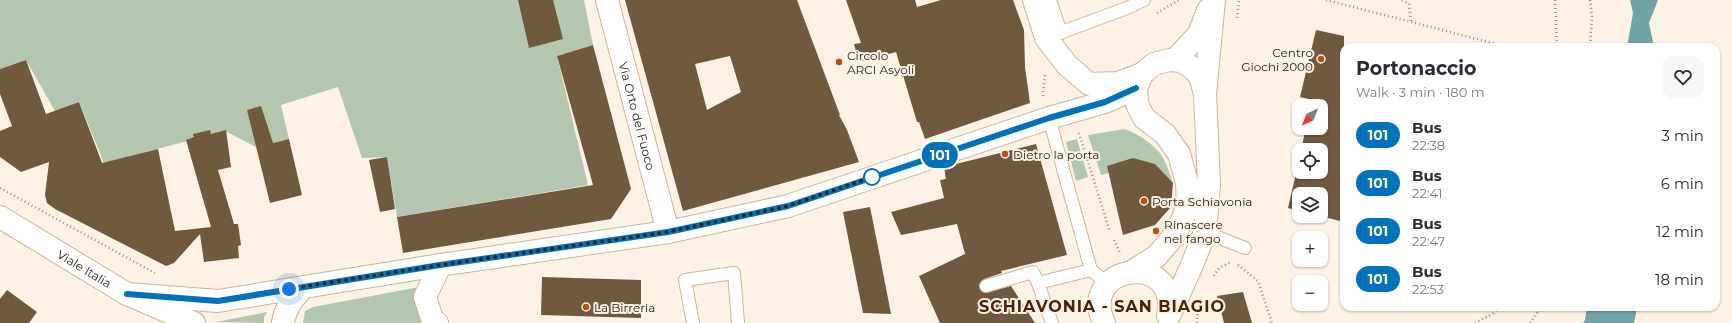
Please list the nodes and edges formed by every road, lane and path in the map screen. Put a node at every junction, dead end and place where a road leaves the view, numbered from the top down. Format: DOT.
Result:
graph roads {
  1 [pos="607,0"];
  2 [pos="1034,0"];
  3 [pos="1050,0"];
  4 [pos="1144,0"];
  5 [pos="1213,0"];
  6 [pos="1326,0"];
  7 [pos="1402,0"];
  8 [pos="1555,0"];
  9 [pos="1590,0"];
  10 [pos="1411,22"];
  11 [pos="1054,36"];
  12 [pos="1492,43"];
  13 [pos="1557,43"];
  14 [pos="1590,43"];
  15 [pos="1175,60"];
  16 [pos="1139,81"];
  17 [pos="1205,94"];
  18 [pos="1072,112"];
  19 [pos="1049,118"];
  20 [pos="0,188"];
  21 [pos="0,218"];
  22 [pos="668,232"];
  23 [pos="1110,232"];
  24 [pos="1205,232"];
  25 [pos="1245,248"];
  26 [pos="440,265"];
  27 [pos="1091,270"];
  28 [pos="1133,271"];
  29 [pos="157,274"];
  30 [pos="1212,279"];
  31 [pos="1038,283"];
  32 [pos="1108,284"];
  33 [pos="986,286"];
  34 [pos="304,287"];
  35 [pos="127,294"];
  36 [pos="1496,311"];
  37 [pos="1538,311"];
  38 [pos="1167,319"];
  39 [pos="194,323"];
  40 [pos="283,323"];
  41 [pos="437,323"];
  42 [pos="693,323"];
  43 [pos="738,323"];
  44 [pos="1052,323"];
  45 [pos="1104,323"];
  46 [pos="1272,323"];
  47 [pos="1476,323"];
  48 [pos="1530,323"];
  1 -- 22 [label="main road, Via Orto del Fuoco"];
  2 -- 11 [label="main road"];
  3 -- 11 [label="lane"];
  4 -- 11 [label="lane"];
  5 -- 15 [label="main road"];
  5 -- 17 [label="main road"];
  6 -- 10 [label="path"];
  7 -- 10 [label="path"];
  8 -- 13 [label="path"];
  9 -- 14 [label="path"];
  10 -- 12 [label="path"];
  11 -- 16 [label="main road"];
  15 -- 16 [label="main road"];
  15 -- 17 [label="main road"];
  16 -- 18 [label="main road"];
  16 -- 28 [label="main road"];
  17 -- 24 [label="main road"];
  18 -- 19 [label="main road"];
  18 -- 23 [label="path"];
  19 -- 22 [label="main road"];
  19 -- 27 [label="lane"];
  20 -- 29 [label="path"];
  21 -- 35 [label="main road, Viale Italia"];
  22 -- 26 [label="main road"];
  24 -- 25 [label="lane"];
  24 -- 38 [label="main road"];
  26 -- 34 [label="main road"];
  26 -- 41 [label="main road"];
  27 -- 31 [label="lane"];
  27 -- 32 [label="lane"];
  28 -- 32 [label="main road"];
  28 -- 38 [label="main road"];
  30 -- 46 [label="path"];
  31 -- 33 [label="lane"];
  31 -- 44 [label="lane"];
  32 -- 45 [label="main road"];
  34 -- 35 [label="main road"];
  34 -- 40 [label="main road"];
  35 -- 39 [label="main road, Viale Italia"];
  36 -- 47 [label="path"];
  37 -- 48 [label="path"];
  42 -- 43 [label="lane"];
}
